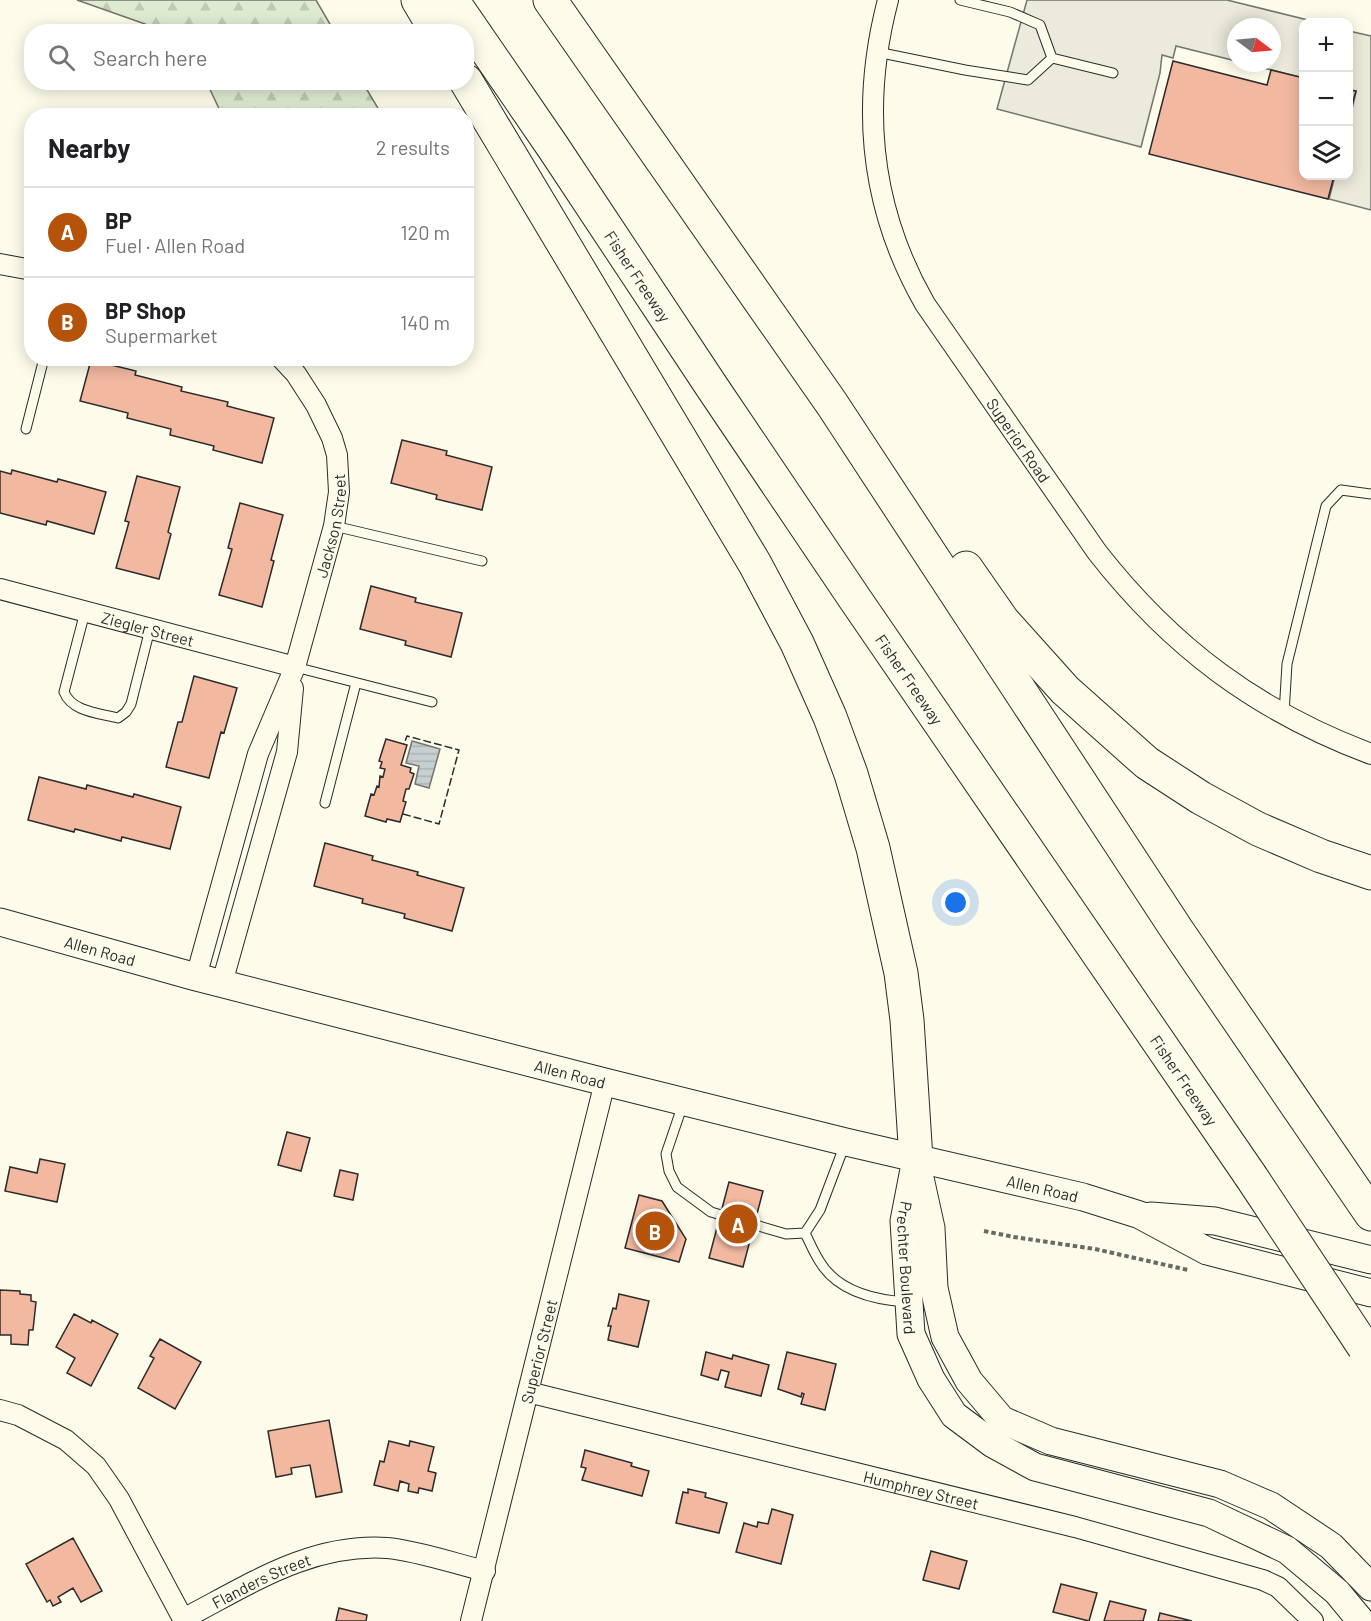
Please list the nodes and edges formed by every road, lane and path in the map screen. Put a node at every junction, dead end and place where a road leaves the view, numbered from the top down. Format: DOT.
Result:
graph roads {
  1 [pos="418,0"];
  2 [pos="452,0"];
  3 [pos="550,0"];
  4 [pos="888,0"];
  5 [pos="960,0"];
  6 [pos="432,24"];
  7 [pos="468,24"];
  8 [pos="474,32"];
  9 [pos="877,52"];
  10 [pos="1052,58"];
  11 [pos="1113,73"];
  12 [pos="471,90"];
  13 [pos="0,264"];
  14 [pos="24,268"];
  15 [pos="42,366"];
  16 [pos="288,366"];
  17 [pos="832,404"];
  18 [pos="26,429"];
  19 [pos="1371,494"];
  20 [pos="334,525"];
  21 [pos="482,561"];
  22 [pos="0,589"];
  23 [pos="85,612"];
  24 [pos="150,629"];
  25 [pos="295,667"];
  26 [pos="356,683"];
  27 [pos="432,702"];
  28 [pos="1284,714"];
  29 [pos="1371,754"];
  30 [pos="325,803"];
  31 [pos="1371,873"];
  32 [pos="0,922"];
  33 [pos="209,980"];
  34 [pos="605,1082"];
  35 [pos="684,1102"];
  36 [pos="846,1142"];
  37 [pos="916,1159"];
  38 [pos="1368,1209"];
  39 [pos="1140,1215"];
  40 [pos="984,1231"];
  41 [pos="805,1233"];
  42 [pos="1371,1260"];
  43 [pos="1192,1271"];
  44 [pos="1371,1293"];
  45 [pos="909,1302"];
  46 [pos="1367,1352"];
  47 [pos="528,1392"];
  48 [pos="0,1410"];
  49 [pos="484,1571"];
  50 [pos="1371,1587"];
  51 [pos="1305,1618"];
  52 [pos="181,1620"];
  53 [pos="471,1621"];
  54 [pos="1361,1621"];
  1 -- 6 [label="highway"];
  2 -- 7 [label="highway, Fisher Freeway, bridge"];
  3 -- 17 [label="highway"];
  4 -- 9 [label="street, Superior Road"];
  5 -- 10 [label="lane"];
  8 -- 46 [label="highway, Fisher Freeway, bridge"];
  9 -- 10 [label="lane"];
  9 -- 28 [label="street, Superior Road"];
  10 -- 11 [label="lane"];
  12 -- 37 [label="highway"];
  13 -- 14 [label="street"];
  15 -- 18 [label="lane"];
  16 -- 20 [label="street, Jackson Street"];
  17 -- 31 [label="highway"];
  17 -- 38 [label="highway"];
  19 -- 28 [label="lane"];
  20 -- 21 [label="lane"];
  20 -- 25 [label="street, Jackson Street"];
  22 -- 23 [label="street, Ziegler Street"];
  23 -- 24 [label="street, Ziegler Street"];
  23 -- 24 [label="lane"];
  24 -- 25 [label="street, Ziegler Street"];
  25 -- 26 [label="lane"];
  25 -- 33 [label="street, Jackson Street"];
  25 -- 33 [label="street, Jackson Street"];
  26 -- 27 [label="lane"];
  26 -- 30 [label="lane"];
  28 -- 29 [label="street, Superior Road"];
  32 -- 33 [label="main road, Allen Road"];
  33 -- 34 [label="main road, Allen Road"];
  34 -- 35 [label="main road, Allen Road"];
  34 -- 47 [label="street, Superior Street"];
  35 -- 36 [label="main road, Allen Road"];
  35 -- 41 [label="lane"];
  36 -- 37 [label="main road, Allen Road"];
  36 -- 41 [label="lane"];
  37 -- 39 [label="main road, Allen Road"];
  37 -- 45 [label="main road, Prechter Boulevard"];
  37 -- 50 [label="main road, Prechter Boulevard"];
  39 -- 42 [label="main road, Allen Road"];
  39 -- 44 [label="main road, Allen Road"];
  40 -- 43 [label="path"];
  41 -- 45 [label="lane"];
  45 -- 54 [label="main road, Prechter Boulevard"];
  47 -- 49 [label="street, Superior Street"];
  47 -- 51 [label="street, Humphrey Street"];
  48 -- 52 [label="street, Flanders Street"];
  49 -- 52 [label="street, Flanders Street"];
  49 -- 53 [label="street, Superior Street"];
}
